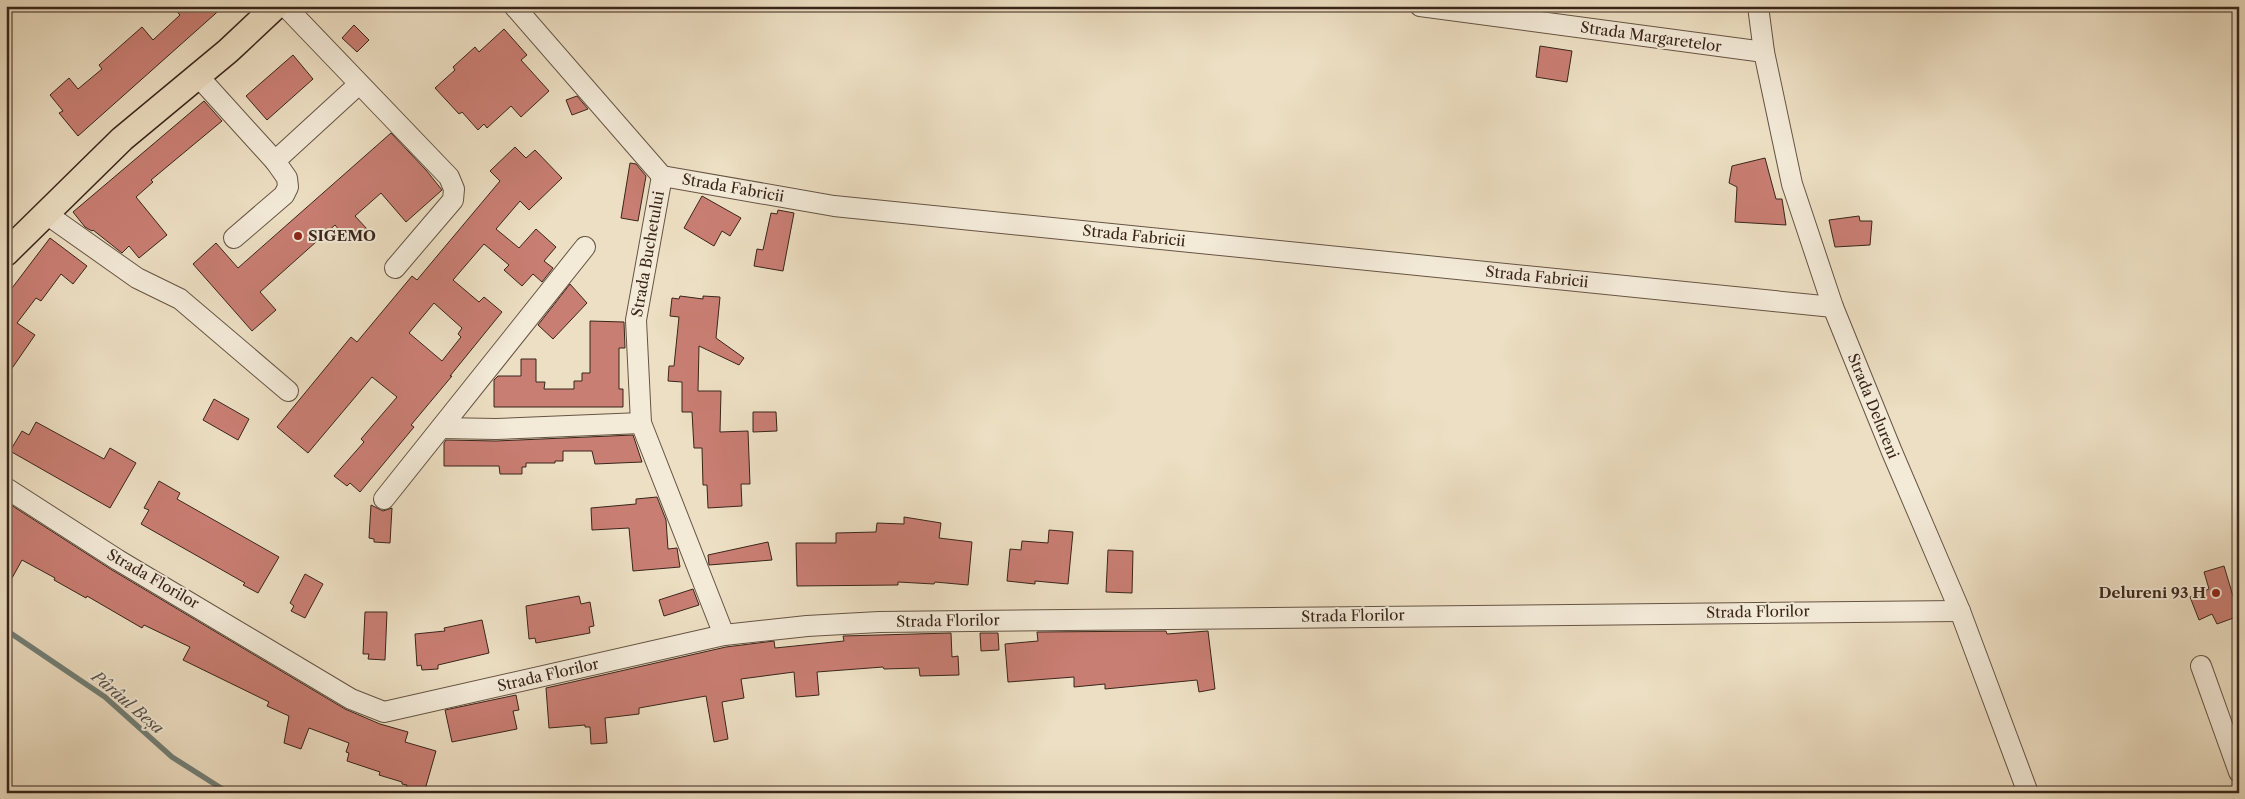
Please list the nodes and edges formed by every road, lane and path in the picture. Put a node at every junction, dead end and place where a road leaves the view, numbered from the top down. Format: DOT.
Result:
graph roads {
  1 [pos="276,6"];
  2 [pos="285,6"];
  3 [pos="514,6"];
  4 [pos="1420,6"];
  5 [pos="1758,6"];
  6 [pos="1764,52"];
  7 [pos="197,75"];
  8 [pos="360,84"];
  9 [pos="275,161"];
  10 [pos="662,176"];
  11 [pos="45,213"];
  12 [pos="234,238"];
  13 [pos="585,247"];
  14 [pos="6,253"];
  15 [pos="395,268"];
  16 [pos="1833,307"];
  17 [pos="288,391"];
  18 [pos="641,423"];
  19 [pos="441,428"];
  20 [pos="6,488"];
  21 [pos="384,499"];
  22 [pos="1960,610"];
  23 [pos="724,635"];
  24 [pos="2201,666"];
  25 [pos="2239,772"];
  26 [pos="2028,793"];
  1 -- 7 [label="main road"];
  2 -- 8 [label="street"];
  3 -- 10 [label="street, Strada Fabricii"];
  4 -- 6 [label="street, Strada Margaretelor"];
  5 -- 6 [label="street, Strada Delureni"];
  6 -- 16 [label="street, Strada Delureni"];
  7 -- 9 [label="street"];
  7 -- 11 [label="main road"];
  8 -- 9 [label="street"];
  8 -- 15 [label="street"];
  9 -- 12 [label="street"];
  10 -- 16 [label="street, Strada Fabricii"];
  10 -- 18 [label="street, Strada Buchetului"];
  11 -- 14 [label="main road"];
  11 -- 17 [label="street"];
  13 -- 19 [label="street"];
  16 -- 22 [label="street, Strada Delureni"];
  18 -- 19 [label="street"];
  18 -- 23 [label="street, Strada Buchetului"];
  19 -- 21 [label="street"];
  20 -- 23 [label="street, Strada Florilor"];
  22 -- 23 [label="street, Strada Florilor"];
  22 -- 26 [label="street, Strada Delureni"];
  24 -- 25 [label="street"];
}
